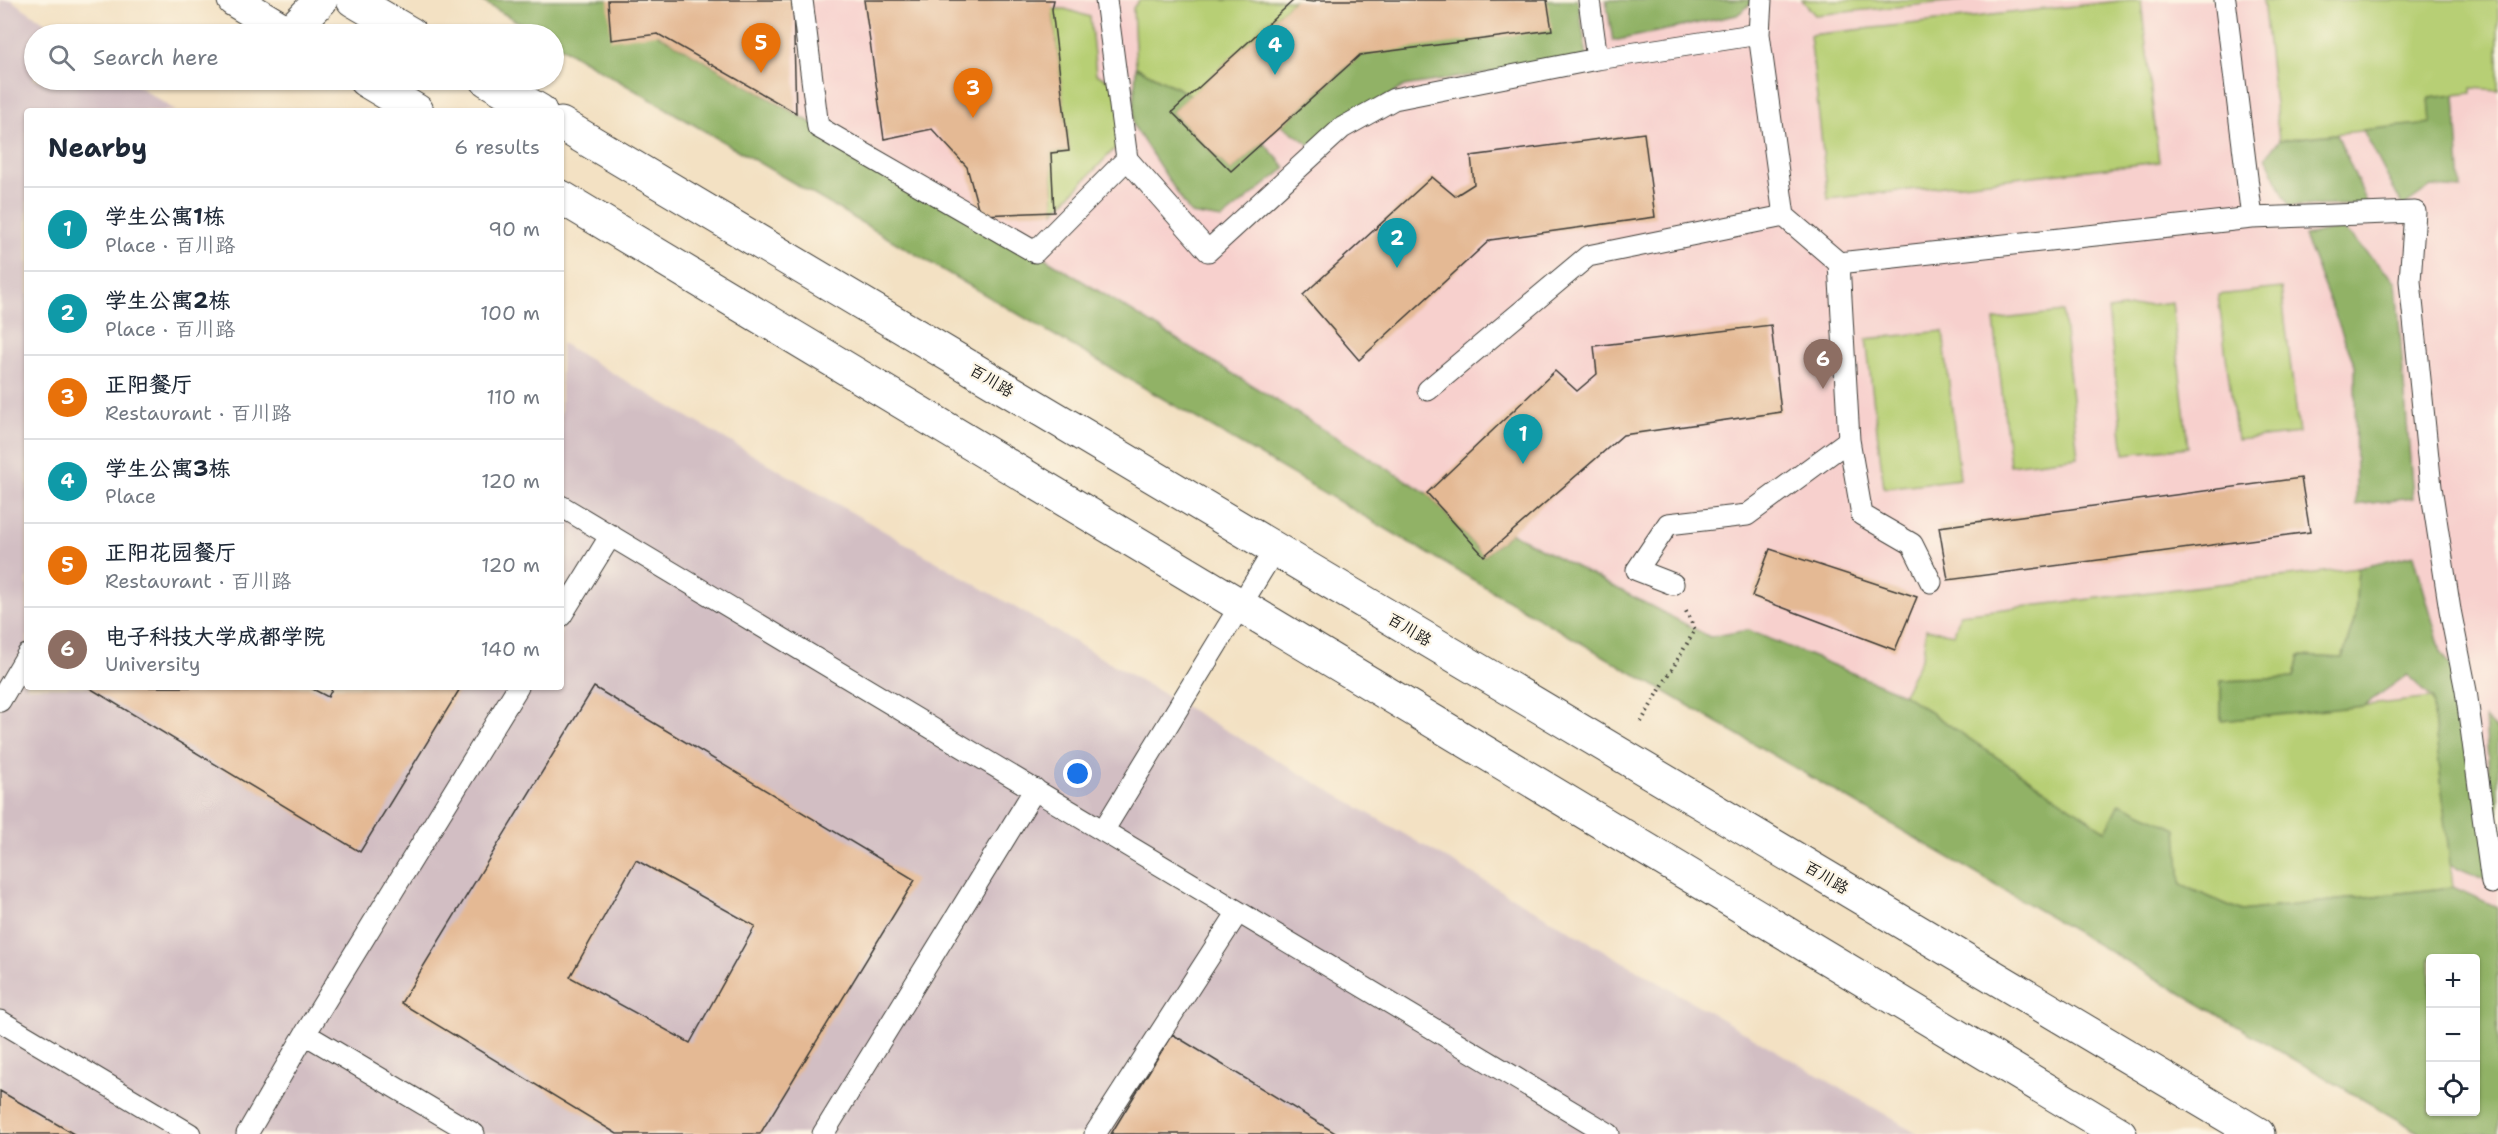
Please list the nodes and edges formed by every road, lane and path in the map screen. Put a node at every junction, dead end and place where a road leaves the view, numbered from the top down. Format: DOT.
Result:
graph roads {
  1 [pos="234,0"];
  2 [pos="321,0"];
  3 [pos="353,0"];
  4 [pos="802,0"];
  5 [pos="1589,0"];
  6 [pos="1761,0"];
  7 [pos="2225,0"];
  8 [pos="1109,3"];
  9 [pos="273,24"];
  10 [pos="298,24"];
  11 [pos="394,24"];
  12 [pos="1760,34"];
  13 [pos="1598,59"];
  14 [pos="382,90"];
  15 [pos="504,90"];
  16 [pos="412,108"];
  17 [pos="535,108"];
  18 [pos="564,126"];
  19 [pos="1127,159"];
  20 [pos="564,199"];
  21 [pos="1784,216"];
  22 [pos="2252,218"];
  23 [pos="1839,263"];
  24 [pos="1428,390"];
  25 [pos="1849,440"];
  26 [pos="564,508"];
  27 [pos="611,535"];
  28 [pos="1275,549"];
  29 [pos="1931,582"];
  30 [pos="1673,584"];
  31 [pos="1240,605"];
  32 [pos="564,611"];
  33 [pos="24,661"];
  34 [pos="516,690"];
  35 [pos="0,701"];
  36 [pos="1622,755"];
  37 [pos="1035,789"];
  38 [pos="1103,831"];
  39 [pos="2492,883"];
  40 [pos="1238,912"];
  41 [pos="0,1021"];
  42 [pos="305,1034"];
  43 [pos="190,1134"];
  44 [pos="247,1134"];
  45 [pos="474,1134"];
  46 [pos="823,1134"];
  47 [pos="1095,1134"];
  48 [pos="1609,1134"];
  49 [pos="2120,1134"];
  50 [pos="2258,1134"];
  1 -- 9 [label="street"];
  2 -- 10 [label="street"];
  3 -- 11 [label="street"];
  4 -- 19 [label="lane"];
  5 -- 13 [label="lane"];
  6 -- 12 [label="lane"];
  7 -- 22 [label="lane"];
  8 -- 19 [label="lane"];
  12 -- 13 [label="lane"];
  12 -- 21 [label="lane"];
  13 -- 19 [label="lane"];
  14 -- 16 [label="street"];
  15 -- 17 [label="street"];
  18 -- 28 [label="street, 百川路"];
  20 -- 31 [label="street"];
  21 -- 23 [label="lane"];
  21 -- 24 [label="lane"];
  22 -- 23 [label="lane"];
  22 -- 39 [label="lane"];
  23 -- 25 [label="lane"];
  25 -- 29 [label="lane"];
  25 -- 30 [label="lane"];
  26 -- 27 [label="lane"];
  27 -- 32 [label="lane"];
  27 -- 37 [label="lane"];
  28 -- 31 [label="lane"];
  28 -- 36 [label="street, 百川路"];
  30 -- 36 [label="path"];
  31 -- 38 [label="lane"];
  31 -- 49 [label="street"];
  33 -- 35 [label="lane"];
  34 -- 42 [label="lane"];
  36 -- 50 [label="street, 百川路"];
  37 -- 38 [label="lane"];
  37 -- 46 [label="lane"];
  38 -- 40 [label="lane"];
  40 -- 47 [label="lane"];
  40 -- 48 [label="lane"];
  41 -- 43 [label="lane"];
  42 -- 44 [label="lane"];
  42 -- 45 [label="lane"];
}
